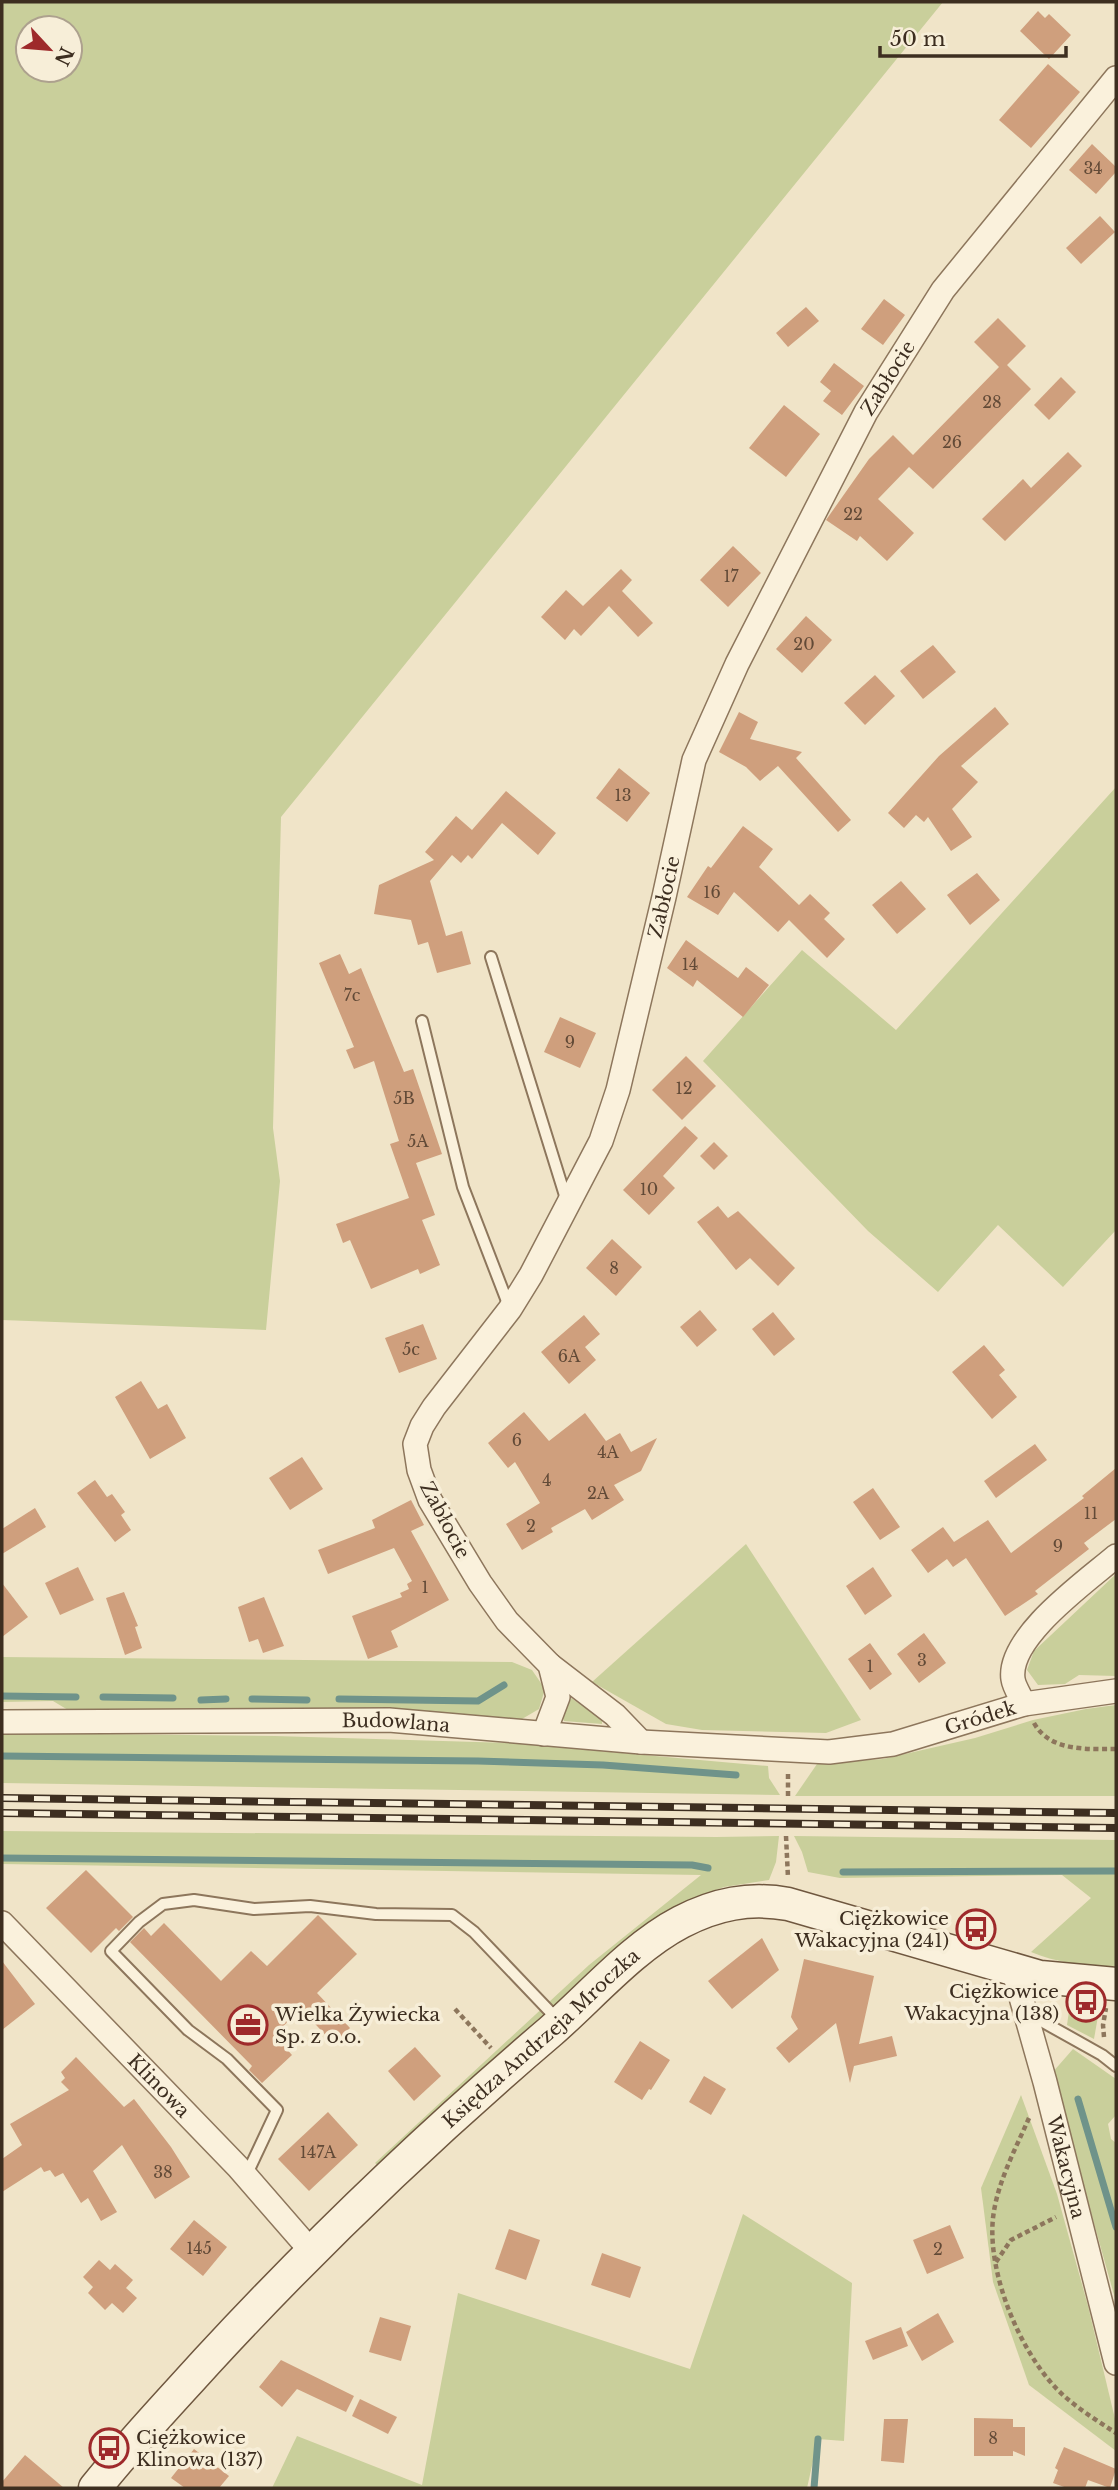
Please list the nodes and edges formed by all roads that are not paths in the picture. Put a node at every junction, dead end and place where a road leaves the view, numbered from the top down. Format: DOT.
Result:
graph roads {
  1 [pos="1116,78"];
  2 [pos="491,957"];
  3 [pos="422,1021"];
  4 [pos="568,1204"];
  5 [pos="510,1309"];
  6 [pos="1116,1556"];
  7 [pos="550,1665"];
  8 [pos="1116,1691"];
  9 [pos="1024,1704"];
  10 [pos="2,1722"];
  11 [pos="544,1734"];
  12 [pos="641,1742"];
  13 [pos="788,1760"];
  14 [pos="2,1923"];
  15 [pos="1013,1969"];
  16 [pos="1115,1984"];
  17 [pos="1024,2012"];
  18 [pos="560,2022"];
  19 [pos="1115,2065"];
  20 [pos="246,2176"];
  21 [pos="312,2252"];
  22 [pos="1116,2363"];
  23 [pos="94,2488"];
  1 -- 4 [label="street, Zabłocie"];
  2 -- 4 [label="lane"];
  3 -- 5 [label="lane"];
  4 -- 5 [label="street, Zabłocie"];
  5 -- 7 [label="street, Zabłocie"];
  6 -- 9 [label="street, Gródek"];
  7 -- 11 [label="street"];
  7 -- 12 [label="street, Zabłocie"];
  8 -- 9 [label="street"];
  9 -- 13 [label="street, Gródek"];
  10 -- 11 [label="street, Budowlana"];
  11 -- 12 [label="street, Budowlana"];
  12 -- 13 [label="street, Budowlana"];
  14 -- 20 [label="street, Klinowa"];
  15 -- 16 [label="street, Księdza Andrzeja Mroczka"];
  15 -- 17 [label="street, Wakacyjna"];
  15 -- 18 [label="street, Księdza Andrzeja Mroczka"];
  17 -- 19 [label="lane"];
  17 -- 22 [label="street, Wakacyjna"];
  18 -- 20 [label="lane"];
  18 -- 21 [label="street, Księdza Andrzeja Mroczka"];
  20 -- 21 [label="street, Klinowa"];
  21 -- 23 [label="street, Księdza Andrzeja Mroczka"];
}
